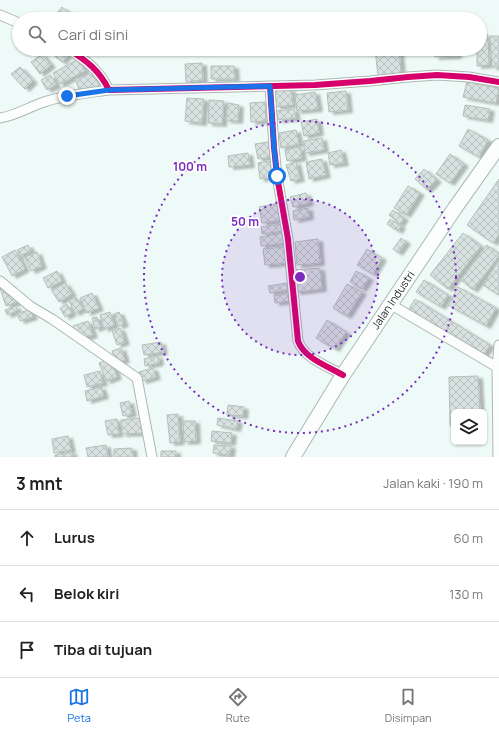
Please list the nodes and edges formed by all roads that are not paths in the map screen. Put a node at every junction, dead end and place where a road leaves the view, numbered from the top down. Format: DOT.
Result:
graph roads {
  1 [pos="0,15"];
  2 [pos="12,20"];
  3 [pos="78,56"];
  4 [pos="499,82"];
  5 [pos="270,86"];
  6 [pos="109,90"];
  7 [pos="0,118"];
  8 [pos="499,146"];
  9 [pos="0,281"];
  10 [pos="390,304"];
  11 [pos="499,345"];
  12 [pos="497,367"];
  13 [pos="343,375"];
  14 [pos="152,457"];
  15 [pos="293,457"];
  16 [pos="498,457"];
  1 -- 2 [label="street"];
  3 -- 6 [label="street"];
  4 -- 5 [label="street"];
  5 -- 6 [label="street"];
  5 -- 13 [label="street"];
  6 -- 7 [label="street"];
  8 -- 10 [label="main road, Jalan Industri"];
  9 -- 14 [label="street"];
  10 -- 12 [label="street"];
  10 -- 13 [label="main road, Jalan Industri"];
  11 -- 12 [label="street"];
  12 -- 16 [label="street"];
  13 -- 15 [label="main road, Jalan Industri"];
}
